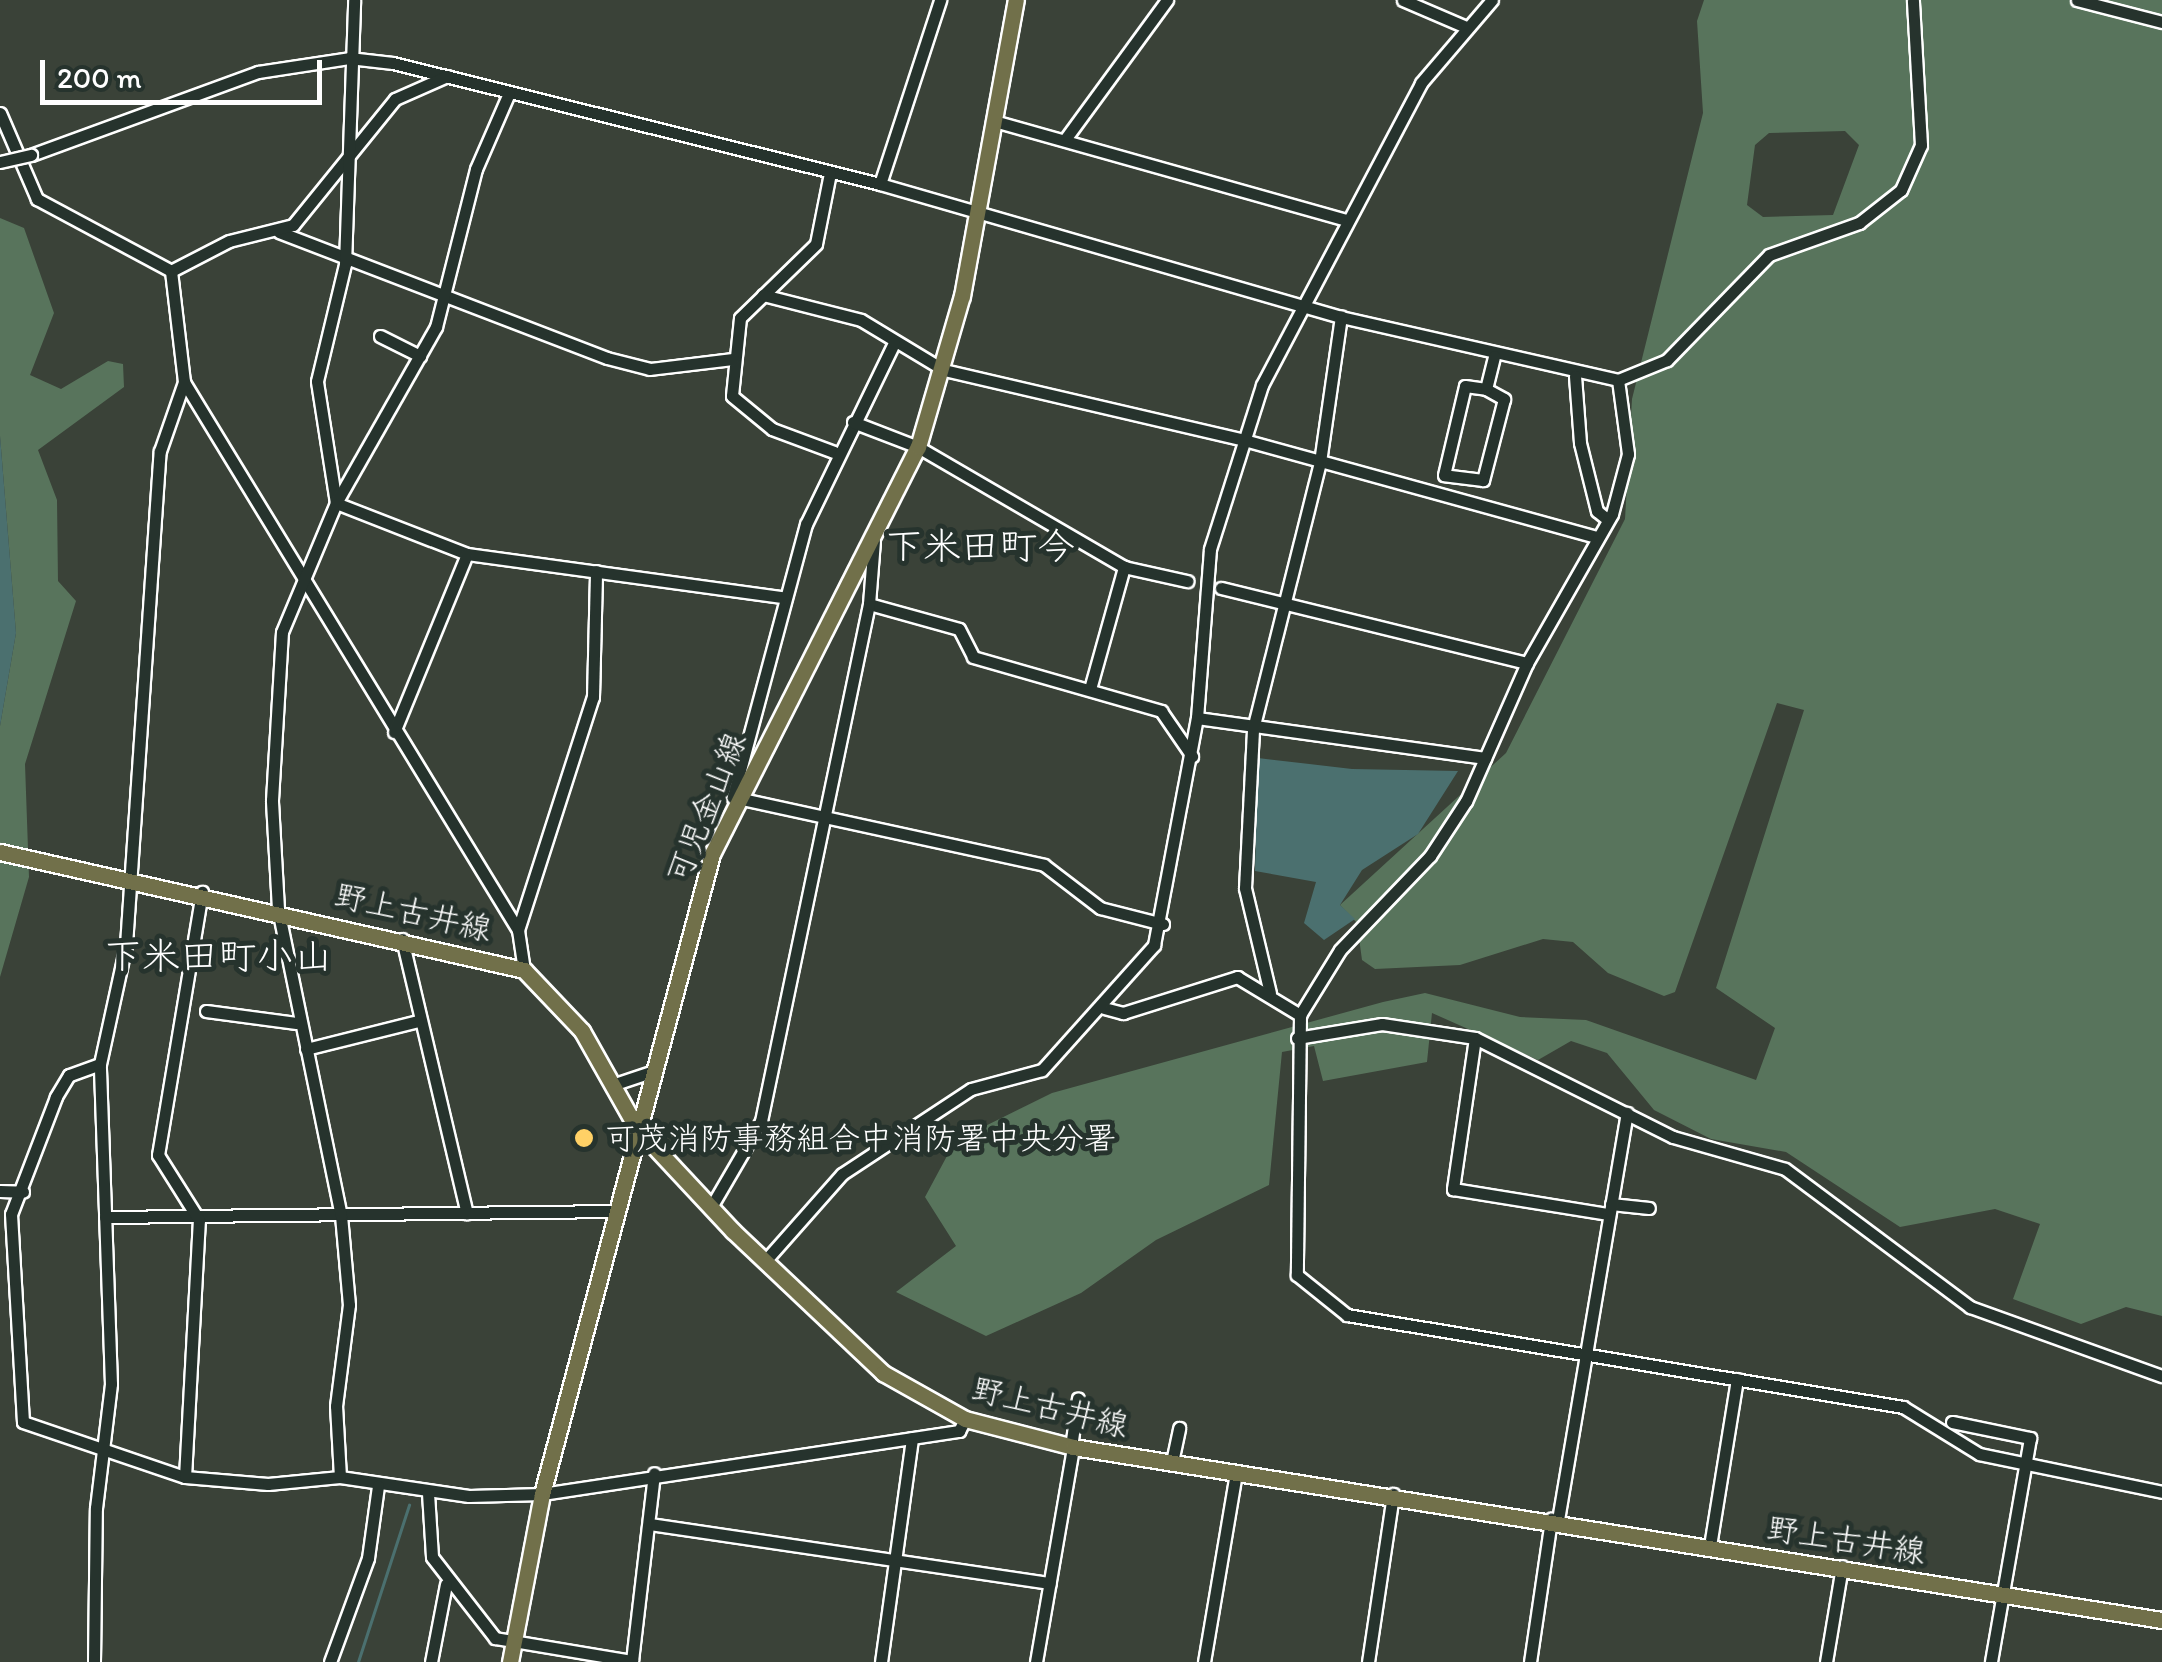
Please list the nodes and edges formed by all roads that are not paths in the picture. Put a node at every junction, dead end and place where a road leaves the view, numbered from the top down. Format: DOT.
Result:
graph roads {
  1 [pos="354,0"];
  2 [pos="940,0"];
  3 [pos="1016,0"];
  4 [pos="1167,0"];
  5 [pos="1403,0"];
  6 [pos="1492,0"];
  7 [pos="1913,0"];
  8 [pos="2077,0"];
  9 [pos="2162,22"];
  10 [pos="1466,26"];
  11 [pos="350,58"];
  12 [pos="447,76"];
  13 [pos="509,93"];
  14 [pos="0,114"];
  15 [pos="994,121"];
  16 [pos="1066,138"];
  17 [pos="0,162"];
  18 [pos="345,164"];
  19 [pos="830,173"];
  20 [pos="880,184"];
  21 [pos="978,211"];
  22 [pos="1346,220"];
  23 [pos="278,232"];
  24 [pos="344,264"];
  25 [pos="171,272"];
  26 [pos="763,296"];
  27 [pos="443,300"];
  28 [pos="1305,306"];
  29 [pos="1340,317"];
  30 [pos="380,336"];
  31 [pos="894,343"];
  32 [pos="420,356"];
  33 [pos="1494,356"];
  34 [pos="733,359"];
  35 [pos="944,370"];
  36 [pos="1575,376"];
  37 [pos="1618,380"];
  38 [pos="184,382"];
  39 [pos="1486,388"];
  40 [pos="853,422"];
  41 [pos="1244,440"];
  42 [pos="918,447"];
  43 [pos="834,452"];
  44 [pos="1320,462"];
  45 [pos="336,503"];
  46 [pos="1608,520"];
  47 [pos="1597,538"];
  48 [pos="874,540"];
  49 [pos="466,554"];
  50 [pos="1124,567"];
  51 [pos="596,571"];
  52 [pos="302,576"];
  53 [pos="1187,581"];
  54 [pos="1221,588"];
  55 [pos="782,597"];
  56 [pos="1287,600"];
  57 [pos="869,604"];
  58 [pos="1528,663"];
  59 [pos="1090,689"];
  60 [pos="1197,718"];
  61 [pos="1254,729"];
  62 [pos="394,732"];
  63 [pos="1192,756"];
  64 [pos="1485,758"];
  65 [pos="733,797"];
  66 [pos="823,819"];
  67 [pos="0,852"];
  68 [pos="132,878"];
  69 [pos="202,892"];
  70 [pos="278,909"];
  71 [pos="1163,924"];
  72 [pos="518,930"];
  73 [pos="401,935"];
  74 [pos="524,970"];
  75 [pos="1270,993"];
  76 [pos="1104,1008"];
  77 [pos="206,1012"];
  78 [pos="1300,1014"];
  79 [pos="418,1021"];
  80 [pos="296,1023"];
  81 [pos="1297,1038"];
  82 [pos="1476,1038"];
  83 [pos="306,1049"];
  84 [pos="100,1064"];
  85 [pos="651,1072"];
  86 [pos="612,1084"];
  87 [pos="1628,1113"];
  88 [pos="636,1127"];
  89 [pos="0,1191"];
  90 [pos="22,1192"];
  91 [pos="711,1207"];
  92 [pos="1649,1208"];
  93 [pos="1609,1209"];
  94 [pos="615,1211"];
  95 [pos="467,1213"];
  96 [pos="341,1216"];
  97 [pos="105,1217"];
  98 [pos="199,1220"];
  99 [pos="765,1261"];
  100 [pos="1583,1353"];
  101 [pos="2162,1376"];
  102 [pos="1737,1378"];
  103 [pos="1078,1398"];
  104 [pos="966,1419"];
  105 [pos="1952,1422"];
  106 [pos="1180,1428"];
  107 [pos="912,1438"];
  108 [pos="103,1442"];
  109 [pos="1072,1447"];
  110 [pos="1172,1462"];
  111 [pos="2024,1468"];
  112 [pos="1236,1472"];
  113 [pos="654,1474"];
  114 [pos="185,1477"];
  115 [pos="340,1477"];
  116 [pos="378,1486"];
  117 [pos="2162,1492"];
  118 [pos="428,1493"];
  119 [pos="542,1494"];
  120 [pos="1393,1494"];
  121 [pos="1554,1520"];
  122 [pos="650,1524"];
  123 [pos="1710,1546"];
  124 [pos="896,1562"];
  125 [pos="1842,1566"];
  126 [pos="1050,1583"];
  127 [pos="446,1584"];
  128 [pos="2002,1593"];
  129 [pos="2162,1620"];
  130 [pos="513,1642"];
  131 [pos="594,1658"];
  132 [pos="94,1662"];
  133 [pos="330,1662"];
  134 [pos="431,1662"];
  135 [pos="510,1662"];
  136 [pos="880,1662"];
  137 [pos="1036,1662"];
  138 [pos="1204,1662"];
  139 [pos="1368,1662"];
  140 [pos="1530,1662"];
  141 [pos="1826,1662"];
  142 [pos="1992,1662"];
  1 -- 11 [label="street"];
  2 -- 20 [label="street"];
  3 -- 15 [label="main road, 可児金山線"];
  4 -- 16 [label="street"];
  5 -- 10 [label="street"];
  6 -- 10 [label="street"];
  7 -- 37 [label="street"];
  8 -- 9 [label="street"];
  10 -- 22 [label="street"];
  11 -- 12 [label="street"];
  11 -- 17 [label="street, bridge"];
  11 -- 18 [label="street"];
  12 -- 13 [label="street"];
  12 -- 18 [label="street"];
  13 -- 19 [label="street"];
  13 -- 27 [label="street"];
  14 -- 25 [label="street"];
  15 -- 16 [label="street"];
  15 -- 21 [label="main road, 可児金山線"];
  16 -- 22 [label="street"];
  18 -- 23 [label="street"];
  18 -- 24 [label="street"];
  19 -- 20 [label="street"];
  19 -- 26 [label="street"];
  20 -- 21 [label="street"];
  21 -- 28 [label="street"];
  21 -- 35 [label="main road, 可児金山線"];
  22 -- 28 [label="street"];
  23 -- 24 [label="street"];
  23 -- 25 [label="street"];
  24 -- 27 [label="street"];
  24 -- 45 [label="street"];
  25 -- 38 [label="street"];
  26 -- 31 [label="street"];
  26 -- 34 [label="street"];
  27 -- 32 [label="street"];
  27 -- 34 [label="street"];
  28 -- 29 [label="street"];
  28 -- 41 [label="street"];
  29 -- 33 [label="street"];
  29 -- 44 [label="street"];
  30 -- 32 [label="street"];
  31 -- 35 [label="street"];
  31 -- 40 [label="street"];
  32 -- 45 [label="street"];
  33 -- 36 [label="street"];
  33 -- 39 [label="street"];
  34 -- 43 [label="street"];
  35 -- 41 [label="street"];
  35 -- 42 [label="main road, 可児金山線"];
  36 -- 37 [label="street"];
  36 -- 46 [label="street"];
  37 -- 46 [label="street"];
  38 -- 52 [label="street"];
  38 -- 68 [label="street"];
  39 -- 39 [label="street"];
  40 -- 42 [label="street"];
  40 -- 43 [label="street"];
  41 -- 44 [label="street"];
  41 -- 60 [label="street"];
  42 -- 48 [label="main road, 可児金山線"];
  42 -- 50 [label="street"];
  43 -- 55 [label="street"];
  44 -- 47 [label="street"];
  44 -- 56 [label="street"];
  45 -- 49 [label="street"];
  45 -- 52 [label="street"];
  46 -- 47 [label="street"];
  47 -- 58 [label="street"];
  48 -- 57 [label="street"];
  48 -- 65 [label="main road, 可児金山線"];
  49 -- 51 [label="street"];
  49 -- 62 [label="street"];
  50 -- 53 [label="street"];
  50 -- 59 [label="street"];
  51 -- 55 [label="street"];
  51 -- 72 [label="street"];
  52 -- 62 [label="street"];
  52 -- 70 [label="street"];
  54 -- 56 [label="street"];
  55 -- 65 [label="street"];
  56 -- 58 [label="street"];
  56 -- 61 [label="street"];
  57 -- 59 [label="street"];
  57 -- 66 [label="street"];
  58 -- 64 [label="street"];
  59 -- 63 [label="street"];
  60 -- 61 [label="street"];
  60 -- 63 [label="street"];
  61 -- 64 [label="street"];
  61 -- 75 [label="street"];
  62 -- 72 [label="street"];
  63 -- 71 [label="street"];
  64 -- 78 [label="street"];
  65 -- 66 [label="street"];
  65 -- 85 [label="main road, 可児金山線"];
  66 -- 71 [label="street"];
  66 -- 91 [label="street"];
  67 -- 68 [label="main road, 野上古井線"];
  68 -- 69 [label="main road, 野上古井線"];
  68 -- 84 [label="street"];
  69 -- 70 [label="main road, 野上古井線"];
  69 -- 98 [label="street"];
  70 -- 73 [label="main road, 野上古井線"];
  70 -- 80 [label="street"];
  71 -- 76 [label="street"];
  72 -- 74 [label="street"];
  73 -- 74 [label="main road, 野上古井線"];
  73 -- 79 [label="street"];
  74 -- 86 [label="main road, 野上古井線"];
  75 -- 76 [label="street"];
  75 -- 78 [label="street"];
  76 -- 99 [label="street"];
  77 -- 80 [label="street"];
  78 -- 81 [label="street"];
  79 -- 83 [label="street"];
  79 -- 95 [label="street"];
  80 -- 83 [label="street"];
  81 -- 82 [label="street"];
  81 -- 100 [label="street"];
  82 -- 87 [label="street"];
  82 -- 93 [label="street"];
  83 -- 96 [label="street"];
  84 -- 90 [label="street"];
  84 -- 97 [label="street"];
  85 -- 86 [label="street"];
  85 -- 88 [label="main road, 可児金山線"];
  86 -- 88 [label="main road, 野上古井線"];
  87 -- 93 [label="street"];
  87 -- 101 [label="street"];
  88 -- 91 [label="main road, 野上古井線"];
  88 -- 94 [label="main road, 可児金山線"];
  89 -- 90 [label="street"];
  90 -- 108 [label="street"];
  91 -- 99 [label="main road, 野上古井線"];
  92 -- 93 [label="street"];
  93 -- 100 [label="street"];
  94 -- 95 [label="street"];
  94 -- 119 [label="main road, 可児金山線"];
  95 -- 96 [label="street"];
  96 -- 98 [label="street"];
  96 -- 115 [label="street"];
  97 -- 98 [label="street"];
  97 -- 108 [label="street"];
  98 -- 114 [label="street"];
  99 -- 104 [label="main road, 野上古井線"];
  100 -- 102 [label="street"];
  100 -- 121 [label="street"];
  102 -- 111 [label="street"];
  102 -- 123 [label="street"];
  103 -- 109 [label="street"];
  104 -- 107 [label="street"];
  104 -- 109 [label="main road, 野上古井線"];
  105 -- 111 [label="street"];
  106 -- 110 [label="street"];
  107 -- 113 [label="street"];
  107 -- 124 [label="street"];
  108 -- 114 [label="street"];
  108 -- 132 [label="street"];
  109 -- 110 [label="main road, 野上古井線"];
  109 -- 126 [label="street"];
  110 -- 112 [label="main road, 野上古井線"];
  111 -- 117 [label="street"];
  111 -- 128 [label="street"];
  112 -- 120 [label="main road, 野上古井線"];
  112 -- 138 [label="street"];
  113 -- 119 [label="street"];
  113 -- 122 [label="street"];
  114 -- 115 [label="street"];
  115 -- 116 [label="street"];
  116 -- 118 [label="street"];
  116 -- 133 [label="street"];
  118 -- 119 [label="street"];
  118 -- 127 [label="street"];
  119 -- 130 [label="main road, 可児金山線"];
  120 -- 121 [label="main road, 野上古井線"];
  120 -- 139 [label="street"];
  121 -- 123 [label="main road, 野上古井線"];
  121 -- 140 [label="street"];
  122 -- 124 [label="street"];
  122 -- 131 [label="street"];
  123 -- 125 [label="main road, 野上古井線"];
  124 -- 126 [label="street"];
  124 -- 136 [label="street"];
  125 -- 128 [label="main road, 野上古井線"];
  125 -- 141 [label="street"];
  126 -- 137 [label="street"];
  127 -- 130 [label="street"];
  127 -- 134 [label="street"];
  128 -- 129 [label="main road, 野上古井線"];
  128 -- 142 [label="street"];
  130 -- 131 [label="street"];
  130 -- 135 [label="main road, 可児金山線"];
}
